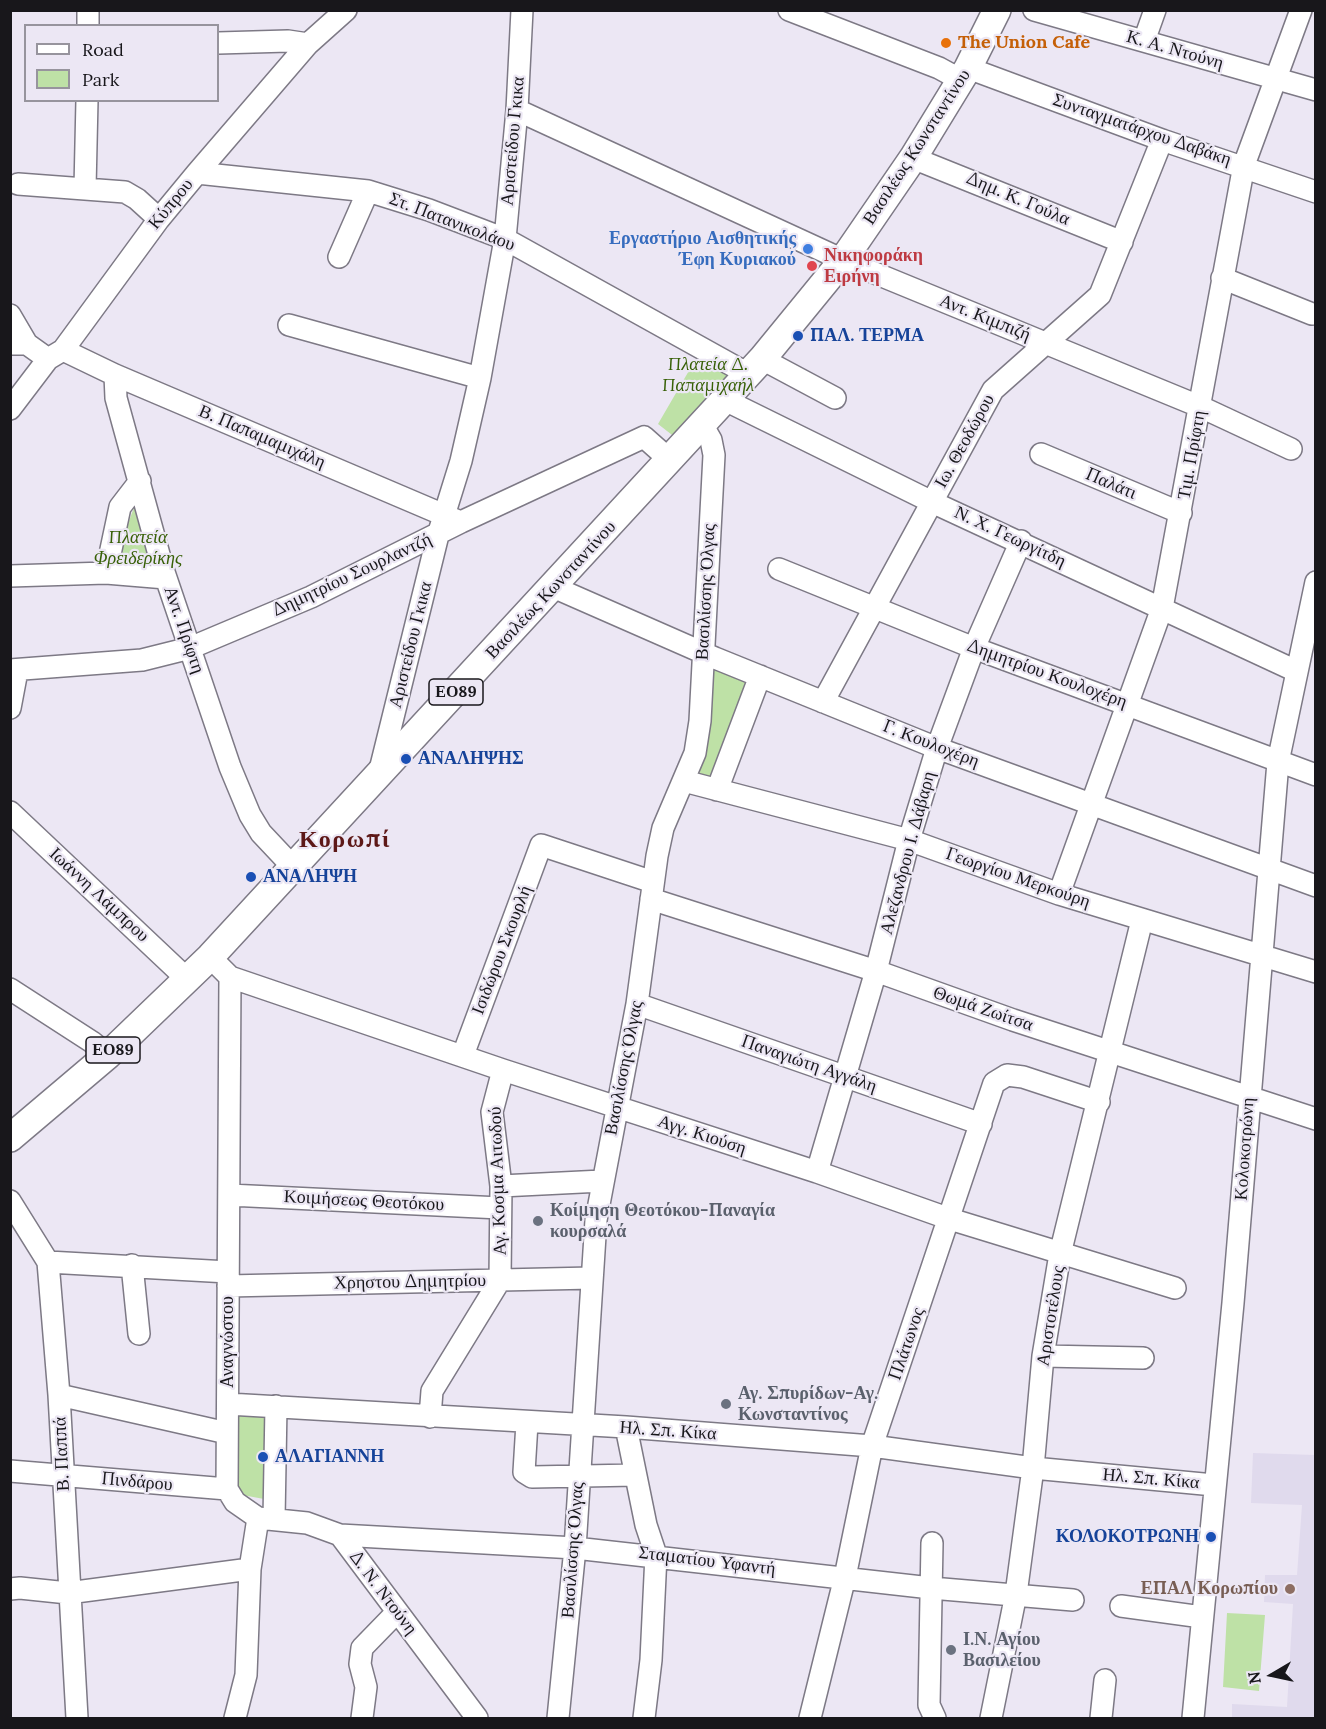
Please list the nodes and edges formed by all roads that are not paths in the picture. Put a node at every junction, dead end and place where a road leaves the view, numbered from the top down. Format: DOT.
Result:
graph roads {
  1 [pos="346,10"];
  2 [pos="522,10"];
  3 [pos="789,10"];
  4 [pos="997,10"];
  5 [pos="1034,10"];
  6 [pos="1155,10"];
  7 [pos="1301,10"];
  8 [pos="321,18"];
  9 [pos="1144,40"];
  10 [pos="219,43"];
  11 [pos="308,44"];
  12 [pos="964,74"];
  13 [pos="1276,80"];
  14 [pos="1316,90"];
  15 [pos="87,102"];
  16 [pos="517,110"];
  17 [pos="1162,140"];
  18 [pos="913,158"];
  19 [pos="1244,165"];
  20 [pos="196,172"];
  21 [pos="18,184"];
  22 [pos="85,188"];
  23 [pos="368,191"];
  24 [pos="1316,192"];
  25 [pos="159,219"];
  26 [pos="505,239"];
  27 [pos="1122,242"];
  28 [pos="339,257"];
  29 [pos="843,260"];
  30 [pos="1222,278"];
  31 [pos="1312,314"];
  32 [pos="10,315"];
  33 [pos="289,325"];
  34 [pos="1046,343"];
  35 [pos="19,344"];
  36 [pos="55,355"];
  37 [pos="755,366"];
  38 [pos="115,375"];
  39 [pos="480,378"];
  40 [pos="835,398"];
  41 [pos="725,400"];
  42 [pos="1200,407"];
  43 [pos="10,409"];
  44 [pos="703,426"];
  45 [pos="1291,448"];
  46 [pos="1041,454"];
  47 [pos="671,461"];
  48 [pos="140,481"];
  49 [pos="932,502"];
  50 [pos="1181,513"];
  51 [pos="454,518"];
  52 [pos="438,535"];
  53 [pos="1021,542"];
  54 [pos="779,569"];
  55 [pos="106,573"];
  56 [pos="10,576"];
  57 [pos="166,578"];
  58 [pos="1316,582"];
  59 [pos="552,589"];
  60 [pos="876,608"];
  61 [pos="1162,608"];
  62 [pos="190,648"];
  63 [pos="975,648"];
  64 [pos="702,651"];
  65 [pos="14,670"];
  66 [pos="1296,671"];
  67 [pos="760,676"];
  68 [pos="823,702"];
  69 [pos="1128,704"];
  70 [pos="10,708"];
  71 [pos="937,748"];
  72 [pos="1278,762"];
  73 [pos="379,775"];
  74 [pos="1316,775"];
  75 [pos="684,781"];
  76 [pos="717,790"];
  77 [pos="1091,802"];
  78 [pos="10,812"];
  79 [pos="909,840"];
  80 [pos="541,845"];
  81 [pos="293,867"];
  82 [pos="1267,869"];
  83 [pos="1316,885"];
  84 [pos="652,891"];
  85 [pos="1059,894"];
  86 [pos="1142,920"];
  87 [pos="1260,955"];
  88 [pos="210,957"];
  89 [pos="876,971"];
  90 [pos="1316,972"];
  91 [pos="230,977"];
  92 [pos="187,979"];
  93 [pos="10,989"];
  94 [pos="637,1004"];
  95 [pos="1111,1052"];
  96 [pos="108,1055"];
  97 [pos="463,1055"];
  98 [pos="503,1070"];
  99 [pos="845,1076"];
  100 [pos="1249,1098"];
  101 [pos="1099,1102"];
  102 [pos="618,1108"];
  103 [pos="1316,1119"];
  104 [pos="981,1124"];
  105 [pos="10,1137"];
  106 [pos="817,1172"];
  107 [pos="602,1181"];
  108 [pos="501,1186"];
  109 [pos="229,1195"];
  110 [pos="10,1201"];
  111 [pos="500,1208"];
  112 [pos="950,1219"];
  113 [pos="1060,1254"];
  114 [pos="48,1262"];
  115 [pos="132,1265"];
  116 [pos="592,1278"];
  117 [pos="228,1279"];
  118 [pos="500,1280"];
  119 [pos="1175,1288"];
  120 [pos="139,1334"];
  121 [pos="1043,1356"];
  122 [pos="1143,1358"];
  123 [pos="59,1395"];
  124 [pos="228,1404"];
  125 [pos="276,1406"];
  126 [pos="430,1417"];
  127 [pos="527,1423"];
  128 [pos="581,1425"];
  129 [pos="626,1427"];
  130 [pos="227,1433"];
  131 [pos="872,1446"];
  132 [pos="1033,1468"];
  133 [pos="10,1471"];
  134 [pos="578,1475"];
  135 [pos="635,1475"];
  136 [pos="63,1476"];
  137 [pos="1214,1485"];
  138 [pos="227,1489"];
  139 [pos="266,1518"];
  140 [pos="340,1535"];
  141 [pos="932,1543"];
  142 [pos="575,1548"];
  143 [pos="656,1555"];
  144 [pos="250,1569"];
  145 [pos="845,1577"];
  146 [pos="931,1588"];
  147 [pos="10,1589"];
  148 [pos="68,1593"];
  149 [pos="1016,1594"];
  150 [pos="1073,1600"];
  151 [pos="1121,1606"];
  152 [pos="397,1612"];
  153 [pos="1202,1617"];
  154 [pos="1105,1680"];
  155 [pos="77,1719"];
  156 [pos="235,1719"];
  157 [pos="362,1719"];
  158 [pos="477,1719"];
  159 [pos="558,1719"];
  160 [pos="644,1719"];
  161 [pos="810,1719"];
  162 [pos="935,1719"];
  163 [pos="991,1719"];
  164 [pos="1101,1719"];
  165 [pos="1193,1719"];
  1 -- 8 [label="street, Κύπρου"];
  2 -- 16 [label="street, Αριστείδου Γκικα"];
  3 -- 12 [label="street, Συνταγματάρχου Δαβάκη"];
  4 -- 12 [label="main road, Βασιλέως Κωνσταντίνου / ΕΟ89"];
  5 -- 9 [label="street, Κ. Α. Ντούνη"];
  6 -- 9 [label="street"];
  7 -- 13 [label="street, Τιμ. Πρίφτη"];
  8 -- 11 [label="street, Κύπρου"];
  9 -- 13 [label="street, Κ. Α. Ντούνη"];
  10 -- 11 [label="street"];
  11 -- 20 [label="street, Κύπρου"];
  12 -- 17 [label="street, Συνταγματάρχου Δαβάκη"];
  12 -- 18 [label="main road, Βασιλέως Κωνσταντίνου / ΕΟ89"];
  13 -- 14 [label="street, Κ. Α. Ντούνη"];
  13 -- 19 [label="street, Τιμ. Πρίφτη"];
  15 -- 22 [label="street"];
  16 -- 26 [label="street, Αριστείδου Γκικα"];
  16 -- 29 [label="street, Αντ. Κιμπιζή"];
  17 -- 19 [label="street, Συνταγματάρχου Δαβάκη"];
  17 -- 27 [label="street, Ιω. Θεοδώρου"];
  18 -- 27 [label="street, Δημ. Κ. Γούλα"];
  18 -- 29 [label="main road, Βασιλέως Κωνσταντίνου / ΕΟ89"];
  19 -- 24 [label="street, Συνταγματάρχου Δαβάκη"];
  19 -- 30 [label="street, Τιμ. Πρίφτη"];
  20 -- 23 [label="street, Στ. Πατανικολάου"];
  20 -- 25 [label="street, Κύπρου"];
  21 -- 22 [label="street"];
  22 -- 25 [label="street"];
  23 -- 26 [label="street, Στ. Πατανικολάου"];
  23 -- 28 [label="street"];
  25 -- 36 [label="street, Κύπρου"];
  26 -- 37 [label="street, Στ. Πατανικολάου"];
  26 -- 39 [label="street, Αριστείδου Γκικα"];
  27 -- 34 [label="street, Ιω. Θεοδώρου"];
  29 -- 34 [label="street, Αντ. Κιμπιζή"];
  29 -- 37 [label="main road, Βασιλέως Κωνσταντίνου / ΕΟ89"];
  30 -- 31 [label="street"];
  30 -- 42 [label="street, Τιμ. Πρίφτη"];
  32 -- 35 [label="street"];
  33 -- 39 [label="street"];
  34 -- 42 [label="street, Αντ. Κιμπιζή"];
  34 -- 49 [label="street, Ιω. Θεοδώρου"];
  35 -- 36 [label="street, Β. Παπαμαμιχάλη"];
  36 -- 38 [label="street, Β. Παπαμαμιχάλη"];
  36 -- 43 [label="street, Κύπρου"];
  37 -- 40 [label="street, Στ. Πατανικολάου"];
  37 -- 41 [label="main road, Βασιλέως Κωνσταντίνου / ΕΟ89"];
  38 -- 48 [label="street, Αντ. Πρίφτη"];
  38 -- 51 [label="street, Β. Παπαμαμιχάλη"];
  39 -- 51 [label="street, Αριστείδου Γκικα"];
  41 -- 44 [label="main road, Βασιλέως Κωνσταντίνου / ΕΟ89"];
  41 -- 49 [label="street, Ν. Χ. Γεωργίτδη"];
  42 -- 45 [label="street, Αντ. Κιμπιζή"];
  42 -- 50 [label="street, Τιμ. Πρίφτη"];
  44 -- 47 [label="main road, Βασιλέως Κωνσταντίνου / ΕΟ89"];
  44 -- 64 [label="street, Βασιλίσσης Όλγας"];
  46 -- 50 [label="street, Παλάτι"];
  47 -- 51 [label="street"];
  47 -- 59 [label="main road, Βασιλέως Κωνσταντίνου / ΕΟ89"];
  48 -- 55 [label="street"];
  48 -- 57 [label="street, Αντ. Πρίφτη"];
  49 -- 53 [label="street, Ν. Χ. Γεωργίτδη"];
  49 -- 60 [label="street, Ιω. Θεοδώρου"];
  50 -- 61 [label="street, Τιμ. Πρίφτη"];
  51 -- 52 [label="street, Αριστείδου Γκικα"];
  52 -- 62 [label="street, Δημητρίου Σουρλαντζή"];
  52 -- 73 [label="street, Αριστείδου Γκικα"];
  53 -- 61 [label="street, Ν. Χ. Γεωργίτδη"];
  53 -- 63 [label="street, Αλεζανδρου Ι. Δάβαρη"];
  54 -- 60 [label="street, Δημητρίου Κουλοχέρη"];
  55 -- 56 [label="street"];
  55 -- 57 [label="street"];
  57 -- 62 [label="street, Αντ. Πρίφτη"];
  58 -- 66 [label="street, Κολοκοτρώνη"];
  59 -- 64 [label="street, Γ. Κουλοχέρη"];
  59 -- 73 [label="main road, Βασιλέως Κωνσταντίνου / ΕΟ89"];
  60 -- 63 [label="street, Δημητρίου Κουλοχέρη"];
  60 -- 68 [label="street, Ιω. Θεοδώρου"];
  61 -- 66 [label="street, Ν. Χ. Γεωργίτδη"];
  61 -- 69 [label="street, Τιμ. Πρίφτη"];
  62 -- 65 [label="street, Δημητρίου Σουρλαντζή"];
  62 -- 81 [label="street, Αντ. Πρίφτη"];
  63 -- 69 [label="street, Δημητρίου Κουλοχέρη"];
  63 -- 71 [label="street, Αλεζανδρου Ι. Δάβαρη"];
  64 -- 67 [label="street, Γ. Κουλοχέρη"];
  64 -- 75 [label="street, Βασιλίσσης Όλγας"];
  65 -- 70 [label="street"];
  66 -- 72 [label="street, Κολοκοτρώνη"];
  67 -- 68 [label="street, Γ. Κουλοχέρη"];
  67 -- 76 [label="street"];
  68 -- 71 [label="street, Γ. Κουλοχέρη"];
  69 -- 72 [label="street, Δημητρίου Κουλοχέρη"];
  69 -- 77 [label="street, Τιμ. Πρίφτη"];
  71 -- 77 [label="street, Γ. Κουλοχέρη"];
  71 -- 79 [label="street, Αλεζανδρου Ι. Δάβαρη"];
  72 -- 74 [label="street, Δημητρίου Κουλοχέρη"];
  72 -- 82 [label="street, Κολοκοτρώνη"];
  73 -- 81 [label="main road, Βασιλέως Κωνσταντίνου / ΕΟ89"];
  75 -- 76 [label="street, Γεωργίου Μερκούρη"];
  75 -- 84 [label="street, Βασιλίσσης Όλγας"];
  76 -- 79 [label="street, Γεωργίου Μερκούρη"];
  77 -- 82 [label="street, Γ. Κουλοχέρη"];
  77 -- 85 [label="street, Τιμ. Πρίφτη"];
  78 -- 92 [label="street, Ιωάννη Λάμπρου"];
  79 -- 85 [label="street, Γεωργίου Μερκούρη"];
  79 -- 89 [label="street, Αλεζανδρου Ι. Δάβαρη"];
  80 -- 84 [label="street, Θωμά Ζωίτσα"];
  80 -- 97 [label="street, Ισιδώρου Σκουρλή"];
  81 -- 88 [label="main road, Βασιλέως Κωνσταντίνου / ΕΟ89"];
  82 -- 83 [label="street, Γ. Κουλοχέρη"];
  82 -- 87 [label="street, Κολοκοτρώνη"];
  84 -- 89 [label="street, Θωμά Ζωίτσα"];
  84 -- 94 [label="street, Βασιλίσσης Όλγας"];
  85 -- 86 [label="street, Γεωργίου Μερκούρη"];
  86 -- 87 [label="street, Γεωργίου Μερκούρη"];
  86 -- 95 [label="street, Αριστοτέλους"];
  87 -- 90 [label="street, Γεωργίου Μερκούρη"];
  87 -- 100 [label="street, Κολοκοτρώνη"];
  88 -- 91 [label="street"];
  88 -- 92 [label="main road, Βασιλέως Κωνσταντίνου / ΕΟ89"];
  89 -- 95 [label="street, Θωμά Ζωίτσα"];
  89 -- 99 [label="street, Αλεζανδρου Ι. Δάβαρη"];
  91 -- 97 [label="street, Αγγ. Κιούση"];
  91 -- 109 [label="street, Αναγνώστου"];
  92 -- 96 [label="main road, Βασιλέως Κωνσταντίνου / ΕΟ89"];
  93 -- 96 [label="street"];
  94 -- 99 [label="street, Παναγιώτη Αγγάλη"];
  94 -- 102 [label="street, Βασιλίσσης Όλγας"];
  95 -- 100 [label="street, Θωμά Ζωίτσα"];
  95 -- 101 [label="street, Αριστοτέλους"];
  96 -- 105 [label="main road, Βασιλέως Κωνσταντίνου / ΕΟ89"];
  97 -- 98 [label="street, Αγγ. Κιούση"];
  98 -- 102 [label="street, Αγγ. Κιούση"];
  98 -- 108 [label="street, Αγ. Κοσμα Αιτωδού"];
  99 -- 104 [label="street, Παναγιώτη Αγγάλη"];
  99 -- 106 [label="street, Αλεζανδρου Ι. Δάβαρη"];
  100 -- 103 [label="street, Θωμά Ζωίτσα"];
  100 -- 137 [label="street, Κολοκοτρώνη"];
  101 -- 104 [label="street, Πλάτωνος"];
  101 -- 113 [label="street, Αριστοτέλους"];
  102 -- 106 [label="street, Αγγ. Κιούση"];
  102 -- 107 [label="street, Βασιλίσσης Όλγας"];
  104 -- 112 [label="street, Πλάτωνος"];
  106 -- 112 [label="street, Αγγ. Κιούση"];
  107 -- 108 [label="street"];
  107 -- 116 [label="street, Βασιλίσσης Όλγας"];
  108 -- 111 [label="street, Αγ. Κοσμα Αιτωδού"];
  109 -- 111 [label="street, Κοιμήσεως Θεοτόκου"];
  109 -- 117 [label="street, Αναγνώστου"];
  110 -- 114 [label="street, Β. Παππά"];
  111 -- 118 [label="street, Αγ. Κοσμα Αιτωδού"];
  112 -- 113 [label="street, Αγγ. Κιούση"];
  112 -- 131 [label="street, Πλάτωνος"];
  113 -- 119 [label="street, Αγγ. Κιούση"];
  113 -- 121 [label="street, Αριστοτέλους"];
  114 -- 115 [label="street, Χρηστου Δημητρίου"];
  114 -- 123 [label="street, Β. Παππά"];
  115 -- 117 [label="street, Χρηστου Δημητρίου"];
  115 -- 120 [label="street"];
  116 -- 118 [label="street, Χρηστου Δημητρίου"];
  116 -- 128 [label="street, Βασιλίσσης Όλγας"];
  117 -- 118 [label="street, Χρηστου Δημητρίου"];
  117 -- 124 [label="street, Αναγνώστου"];
  118 -- 126 [label="street, Αγ. Κοσμα Αιτωδού"];
  121 -- 122 [label="street"];
  121 -- 132 [label="street, Αριστοτέλους"];
  123 -- 130 [label="street"];
  123 -- 136 [label="street, Β. Παππά"];
  124 -- 125 [label="street, Ηλ. Σπ. Κίκα"];
  124 -- 130 [label="street, Αναγνώστου"];
  125 -- 126 [label="street, Ηλ. Σπ. Κίκα"];
  125 -- 139 [label="street"];
  126 -- 127 [label="street, Ηλ. Σπ. Κίκα"];
  127 -- 128 [label="street, Ηλ. Σπ. Κίκα"];
  127 -- 134 [label="street"];
  128 -- 129 [label="street, Ηλ. Σπ. Κίκα"];
  128 -- 134 [label="street, Βασιλίσσης Όλγας"];
  129 -- 131 [label="street, Ηλ. Σπ. Κίκα"];
  129 -- 135 [label="street"];
  130 -- 138 [label="street, Αναγνώστου"];
  131 -- 132 [label="street, Ηλ. Σπ. Κίκα"];
  131 -- 145 [label="street, Πλάτωνος"];
  132 -- 137 [label="street, Ηλ. Σπ. Κίκα"];
  132 -- 149 [label="street, Αριστοτέλους"];
  133 -- 136 [label="street, Πινδάρου"];
  134 -- 135 [label="street"];
  134 -- 142 [label="street, Βασιλίσσης Όλγας"];
  135 -- 143 [label="street"];
  136 -- 138 [label="street, Πινδάρου"];
  136 -- 148 [label="street, Β. Παππά"];
  137 -- 153 [label="street, Κολοκοτρώνη"];
  138 -- 139 [label="street"];
  139 -- 140 [label="street, Δ. Ν. Ντούνη"];
  139 -- 144 [label="street"];
  140 -- 142 [label="street, Σταματίου Υφαντή"];
  140 -- 152 [label="street, Δ. Ν. Ντούνη"];
  141 -- 146 [label="street"];
  142 -- 143 [label="street, Σταματίου Υφαντή"];
  142 -- 159 [label="street, Βασιλίσσης Όλγας"];
  143 -- 145 [label="street, Σταματίου Υφαντή"];
  143 -- 160 [label="street"];
  144 -- 148 [label="street"];
  144 -- 156 [label="street"];
  145 -- 146 [label="street, Σταματίου Υφαντή"];
  145 -- 161 [label="street, Πλάτωνος"];
  146 -- 149 [label="street, Σταματίου Υφαντή"];
  146 -- 162 [label="street"];
  147 -- 148 [label="street"];
  148 -- 155 [label="street, Β. Παππά"];
  149 -- 150 [label="street, Σταματίου Υφαντή"];
  149 -- 163 [label="street, Αριστοτέλους"];
  151 -- 153 [label="street"];
  152 -- 157 [label="street"];
  152 -- 158 [label="street, Δ. Ν. Ντούνη"];
  153 -- 165 [label="street, Κολοκοτρώνη"];
  154 -- 164 [label="street"];
}
